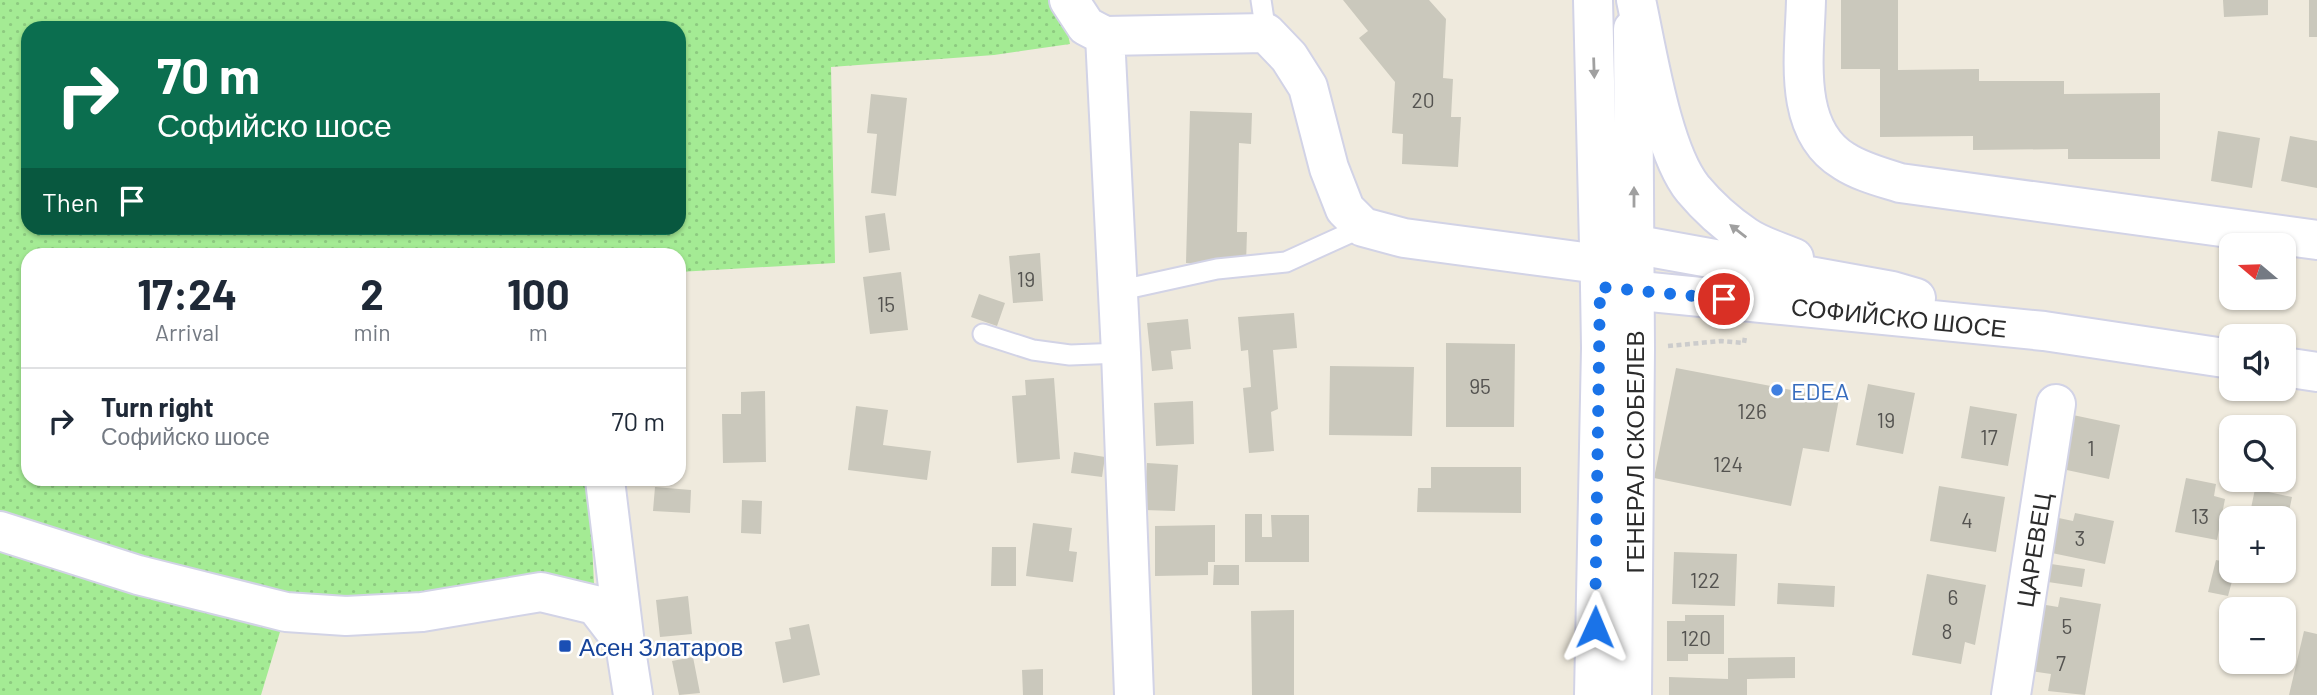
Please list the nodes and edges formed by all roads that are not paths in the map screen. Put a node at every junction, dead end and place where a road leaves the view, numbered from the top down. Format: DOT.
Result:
graph roads {
  1 [pos="1069,0"];
  2 [pos="1592,0"];
  3 [pos="1634,0"];
  4 [pos="1806,0"];
  5 [pos="1263,16"];
  6 [pos="1105,36"];
  7 [pos="1363,227"];
  8 [pos="2317,240"];
  9 [pos="1613,265"];
  10 [pos="1117,290"];
  11 [pos="1892,291"];
  12 [pos="2044,331"];
  13 [pos="983,334"];
  14 [pos="1121,353"];
  15 [pos="2219,357"];
  16 [pos="2296,369"];
  17 [pos="2317,372"];
  18 [pos="2056,404"];
  19 [pos="606,486"];
  20 [pos="0,531"];
  21 [pos="625,644"];
  22 [pos="633,695"];
  23 [pos="1134,695"];
  24 [pos="1594,695"];
  25 [pos="1632,695"];
  26 [pos="2011,695"];
  1 -- 6 [label="street"];
  2 -- 9 [label="street, one-way"];
  9 -- 3 [label="street, ГЕНЕРАЛ СКОБЕЛЕВ, one-way"];
  11 -- 3 [label="street, СОФИЙСКО ШОСЕ, one-way"];
  4 -- 8 [label="street"];
  5 -- 6 [label="street"];
  5 -- 7 [label="street"];
  6 -- 10 [label="street"];
  7 -- 9 [label="street"];
  7 -- 10 [label="lane"];
  9 -- 11 [label="street"];
  9 -- 12 [label="street, СОФИЙСКО ШОСЕ"];
  9 -- 24 [label="street, ГЕНЕРАЛ СКОБЕЛЕВ"];
  9 -- 25 [label="street, ГЕНЕРАЛ СКОБЕЛЕВ"];
  10 -- 14 [label="street"];
  11 -- 12 [label="street"];
  12 -- 15 [label="street, СОФИЙСКО ШОСЕ"];
  13 -- 14 [label="lane"];
  14 -- 23 [label="street"];
  16 -- 17 [label="street"];
  18 -- 26 [label="street, ЦАРЕВЕЦ"];
  19 -- 21 [label="street"];
  20 -- 21 [label="street"];
  21 -- 22 [label="street"];
}
